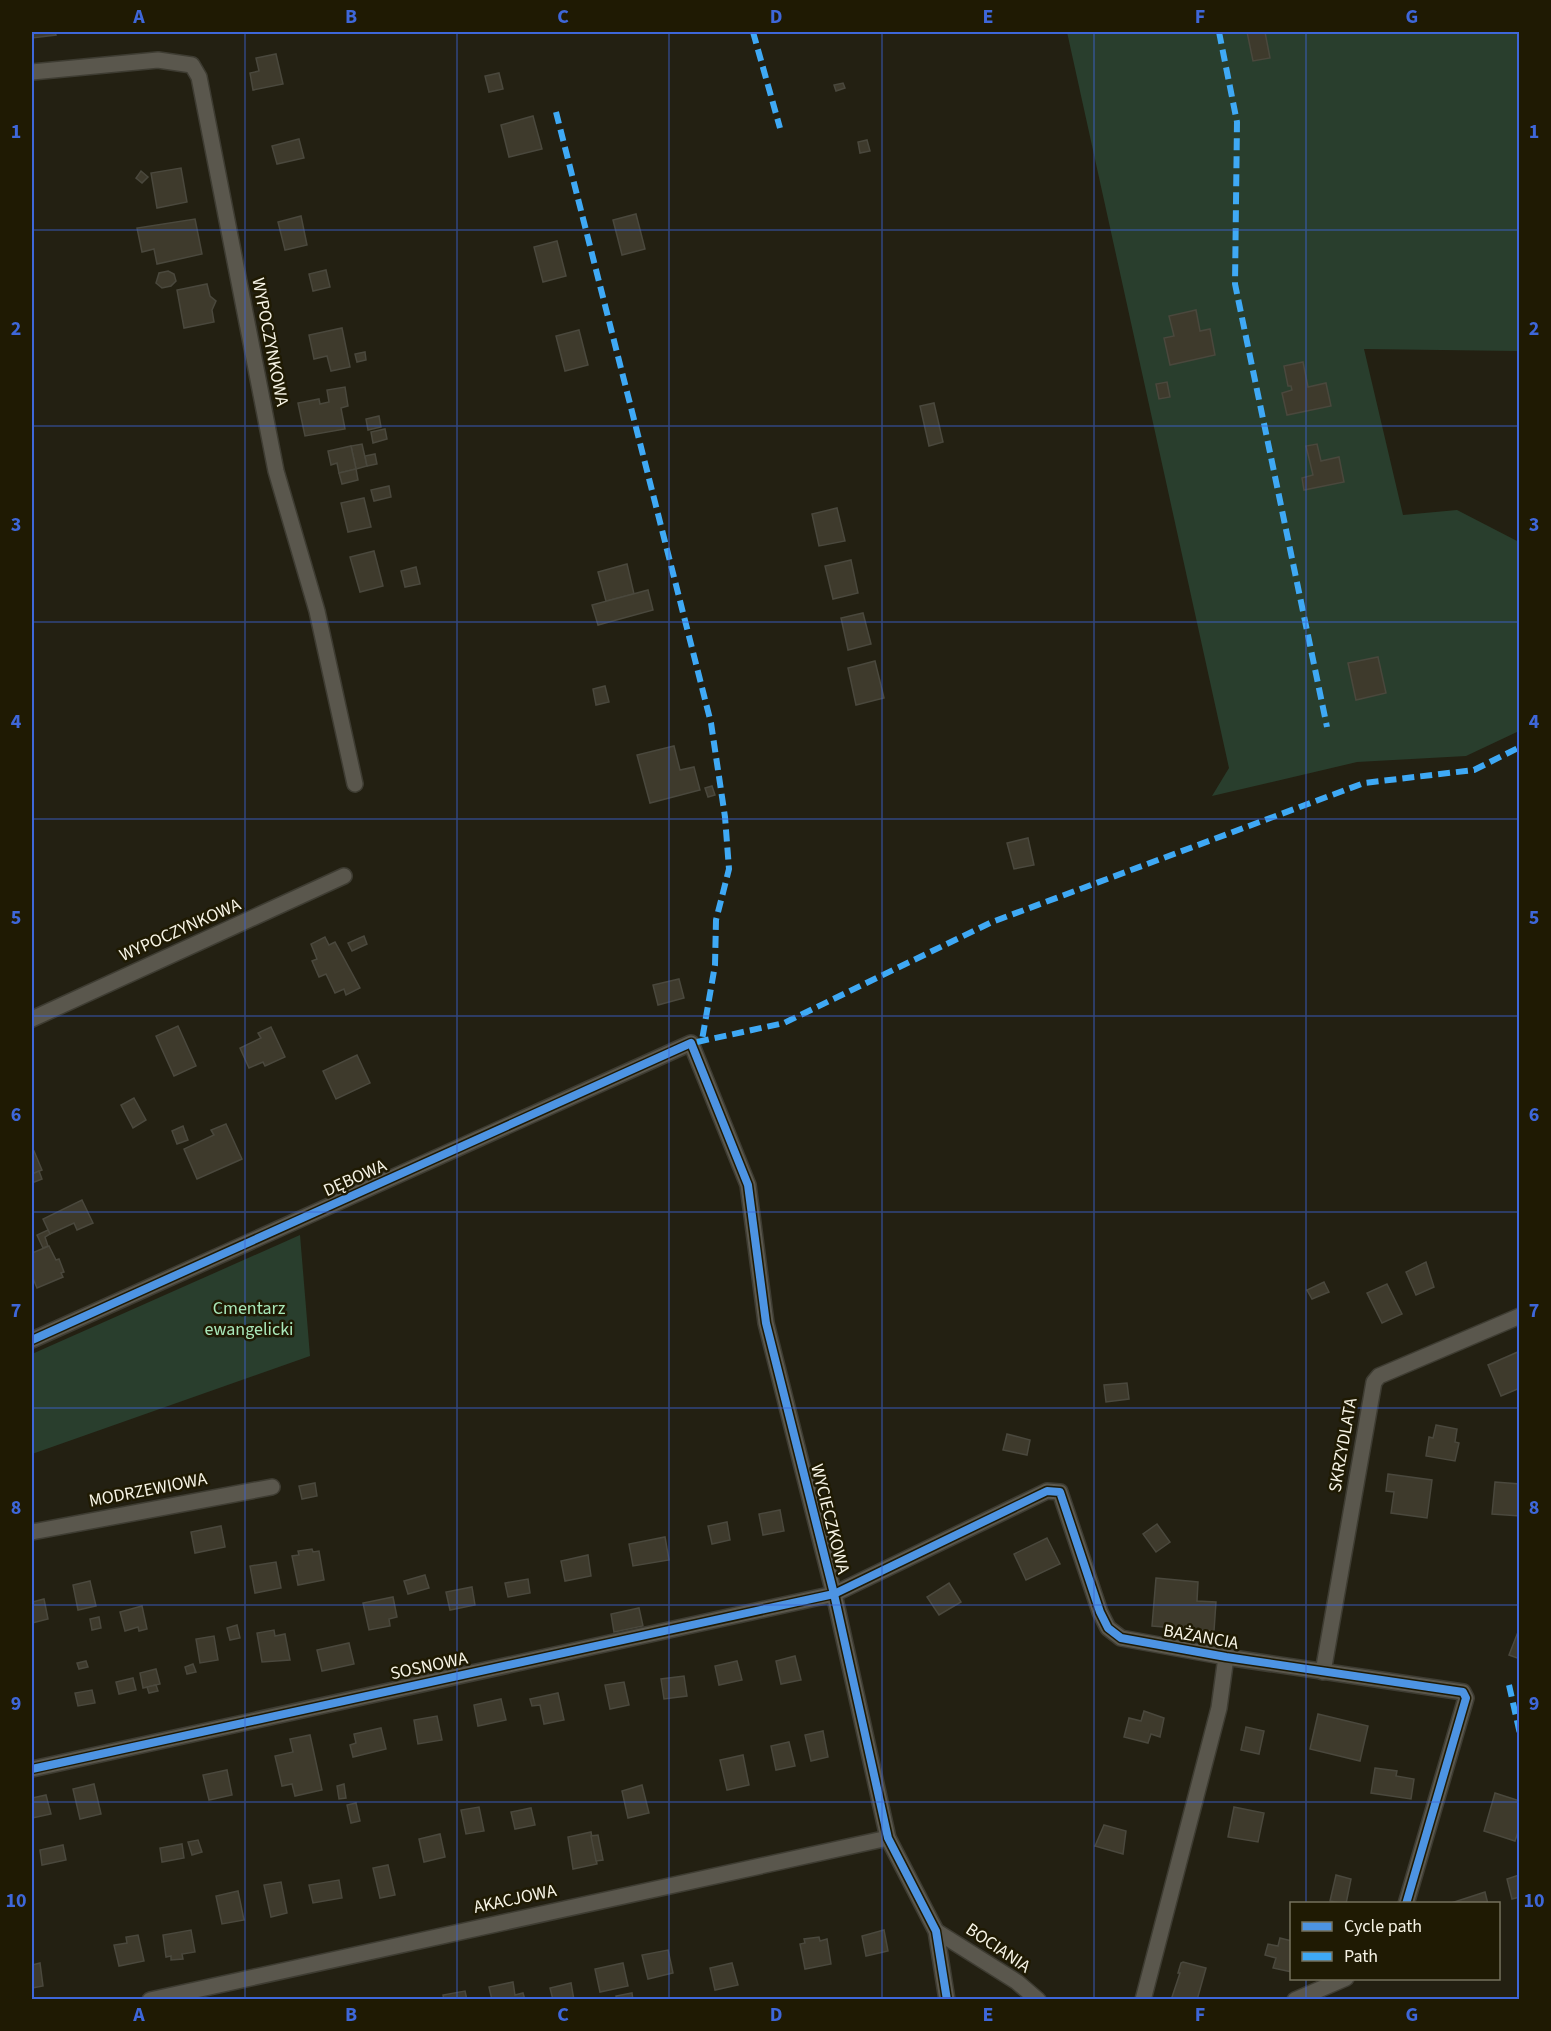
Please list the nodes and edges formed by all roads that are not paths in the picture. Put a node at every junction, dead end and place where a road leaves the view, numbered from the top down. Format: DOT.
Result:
graph roads {
  1 [pos="32,72"];
  2 [pos="355,784"];
  3 [pos="344,876"];
  4 [pos="32,1019"];
  5 [pos="691,1043"];
  6 [pos="1520,1316"];
  7 [pos="32,1340"];
  8 [pos="272,1487"];
  9 [pos="32,1532"];
  10 [pos="834,1594"];
  11 [pos="1226,1657"];
  12 [pos="1323,1672"];
  13 [pos="32,1769"];
  14 [pos="888,1838"];
  15 [pos="1407,1902"];
  16 [pos="936,1931"];
  17 [pos="1341,1980"];
  18 [pos="150,2000"];
  19 [pos="947,2000"];
  20 [pos="1038,2000"];
  21 [pos="1143,2000"];
  22 [pos="1295,2000"];
  1 -- 2 [label="street, WYPOCZYNKOWA"];
  3 -- 4 [label="street, WYPOCZYNKOWA"];
  5 -- 7 [label="street, DĘBOWA"];
  5 -- 10 [label="street, WYCIECZKOWA"];
  6 -- 12 [label="street, SKRZYDLATA"];
  8 -- 9 [label="street, MODRZEWIOWA"];
  10 -- 11 [label="street, BAŻANCIA"];
  10 -- 13 [label="street, SOSNOWA"];
  10 -- 14 [label="street, WYCIECZKOWA"];
  11 -- 12 [label="street, BAŻANCIA"];
  11 -- 21 [label="street, BAŻANCIA"];
  12 -- 15 [label="street, BAŻANCIA"];
  14 -- 16 [label="street, WYCIECZKOWA"];
  14 -- 18 [label="street, AKACJOWA"];
  16 -- 19 [label="street, WYCIECZKOWA"];
  16 -- 20 [label="street, BOCIANIA"];
  17 -- 22 [label="street"];
}
